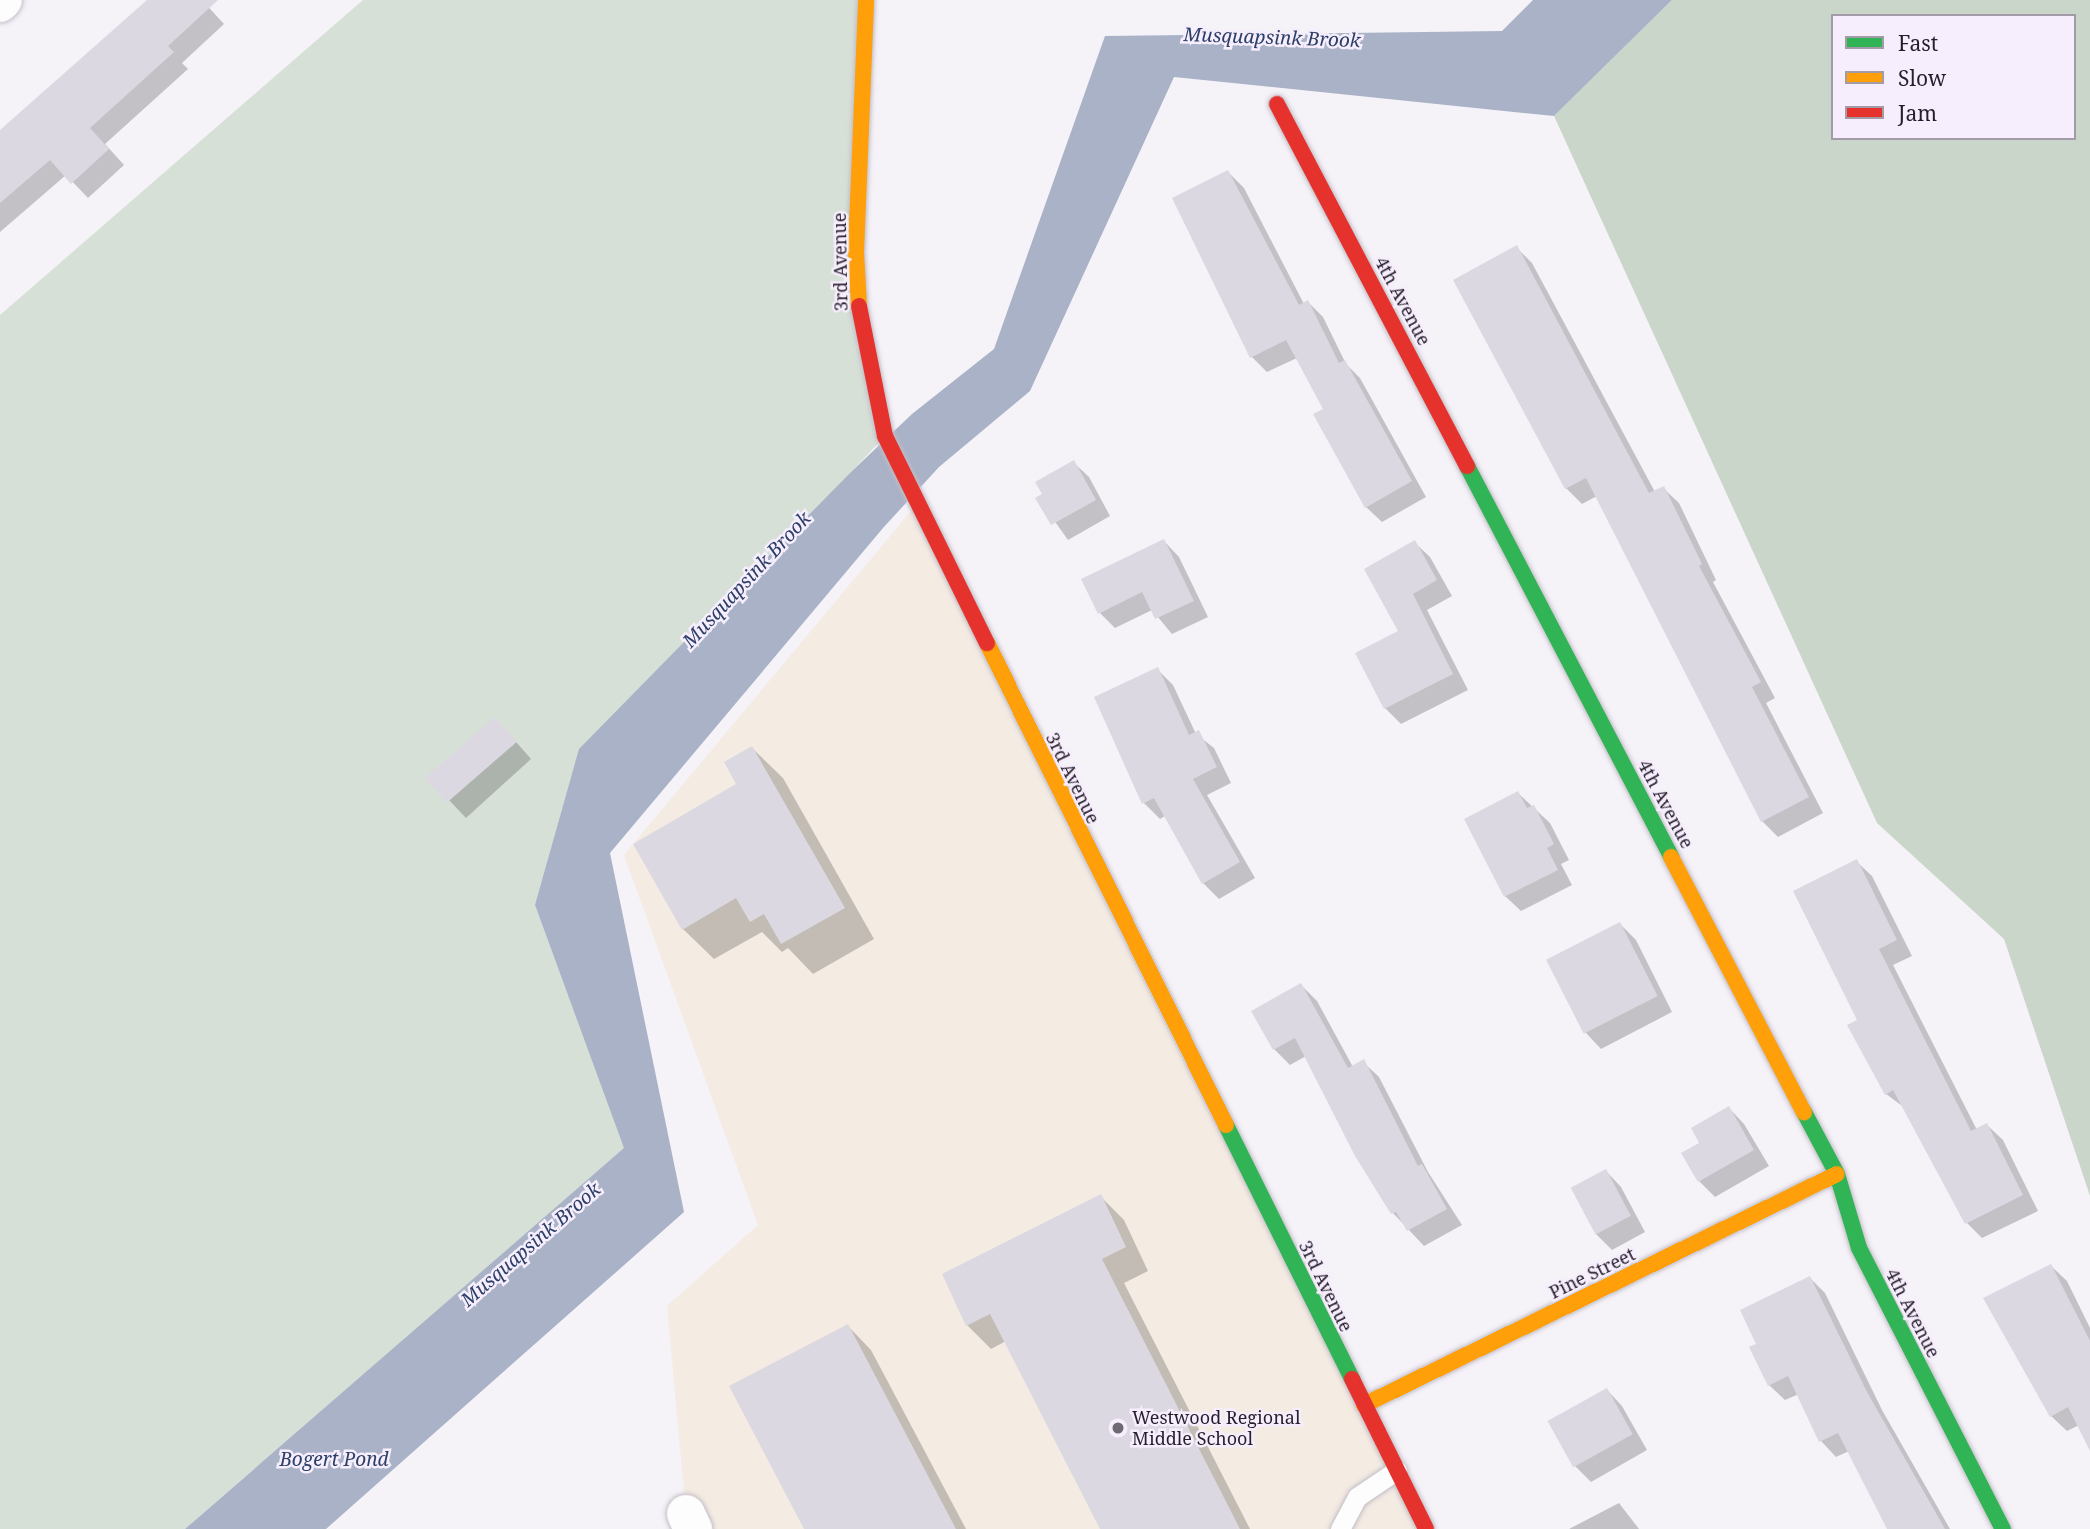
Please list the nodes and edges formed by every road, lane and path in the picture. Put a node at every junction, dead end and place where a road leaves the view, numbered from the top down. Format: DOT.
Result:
graph roads {
  1 [pos="866,0"];
  2 [pos="1277,104"];
  3 [pos="1837,1174"];
  4 [pos="1364,1405"];
  5 [pos="1396,1470"];
  6 [pos="1340,1529"];
  7 [pos="1426,1529"];
  8 [pos="2003,1529"];
  1 -- 4 [label="street, 3rd Avenue"];
  2 -- 3 [label="street, 4th Avenue"];
  3 -- 4 [label="street, Pine Street"];
  3 -- 8 [label="street, 4th Avenue"];
  4 -- 5 [label="street, 3rd Avenue"];
  5 -- 6 [label="lane"];
  5 -- 7 [label="street, 3rd Avenue"];
}
